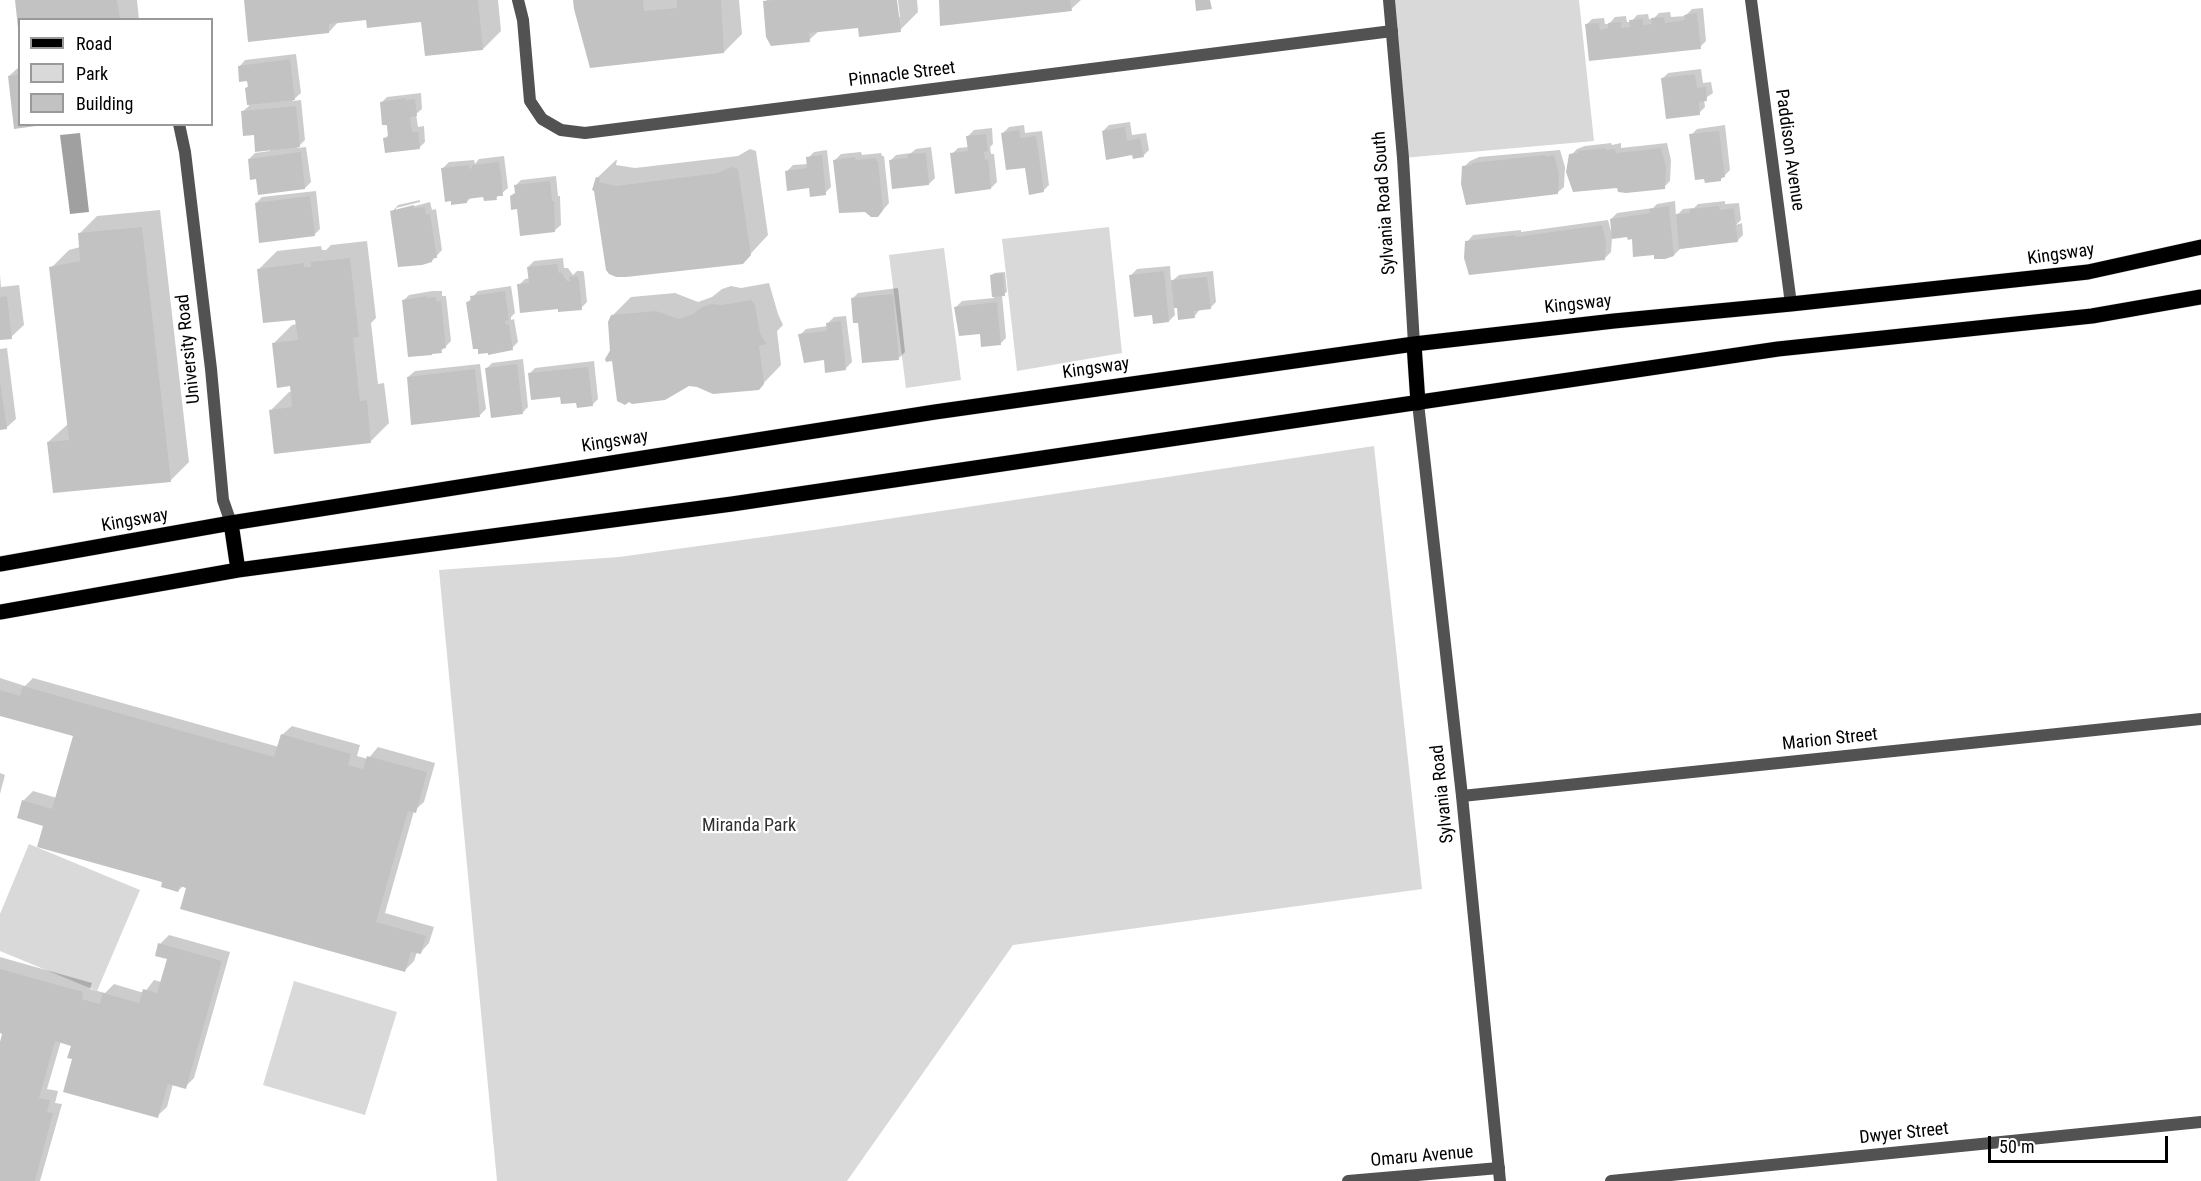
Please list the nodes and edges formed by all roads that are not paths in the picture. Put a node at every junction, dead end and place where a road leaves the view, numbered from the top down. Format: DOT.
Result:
graph roads {
  1 [pos="518,0"];
  2 [pos="1389,0"];
  3 [pos="1751,0"];
  4 [pos="1392,31"];
  5 [pos="179,126"];
  6 [pos="2201,247"];
  7 [pos="2201,297"];
  8 [pos="1791,304"];
  9 [pos="1414,344"];
  10 [pos="1418,403"];
  11 [pos="231,523"];
  12 [pos="0,564"];
  13 [pos="238,570"];
  14 [pos="0,612"];
  15 [pos="2201,719"];
  16 [pos="1462,796"];
  17 [pos="2201,1122"];
  18 [pos="1499,1175"];
  19 [pos="1348,1181"];
  20 [pos="1611,1181"];
  1 -- 4 [label="street, Pinnacle Street"];
  2 -- 4 [label="street, Sylvania Road South"];
  3 -- 8 [label="street, Paddison Avenue"];
  4 -- 9 [label="street, Sylvania Road South"];
  5 -- 11 [label="street, University Road"];
  6 -- 8 [label="main road, Kingsway"];
  7 -- 10 [label="main road"];
  8 -- 9 [label="main road, Kingsway"];
  9 -- 10 [label="main road, Sylvania Road South"];
  9 -- 11 [label="main road, Kingsway"];
  10 -- 13 [label="main road"];
  10 -- 16 [label="street, Sylvania Road"];
  11 -- 12 [label="main road, Kingsway"];
  11 -- 13 [label="main road, University Road"];
  13 -- 14 [label="main road"];
  15 -- 16 [label="street, Marion Street"];
  16 -- 18 [label="street, Sylvania Road"];
  17 -- 20 [label="street, Dwyer Street"];
  18 -- 19 [label="street, Omaru Avenue"];
}
